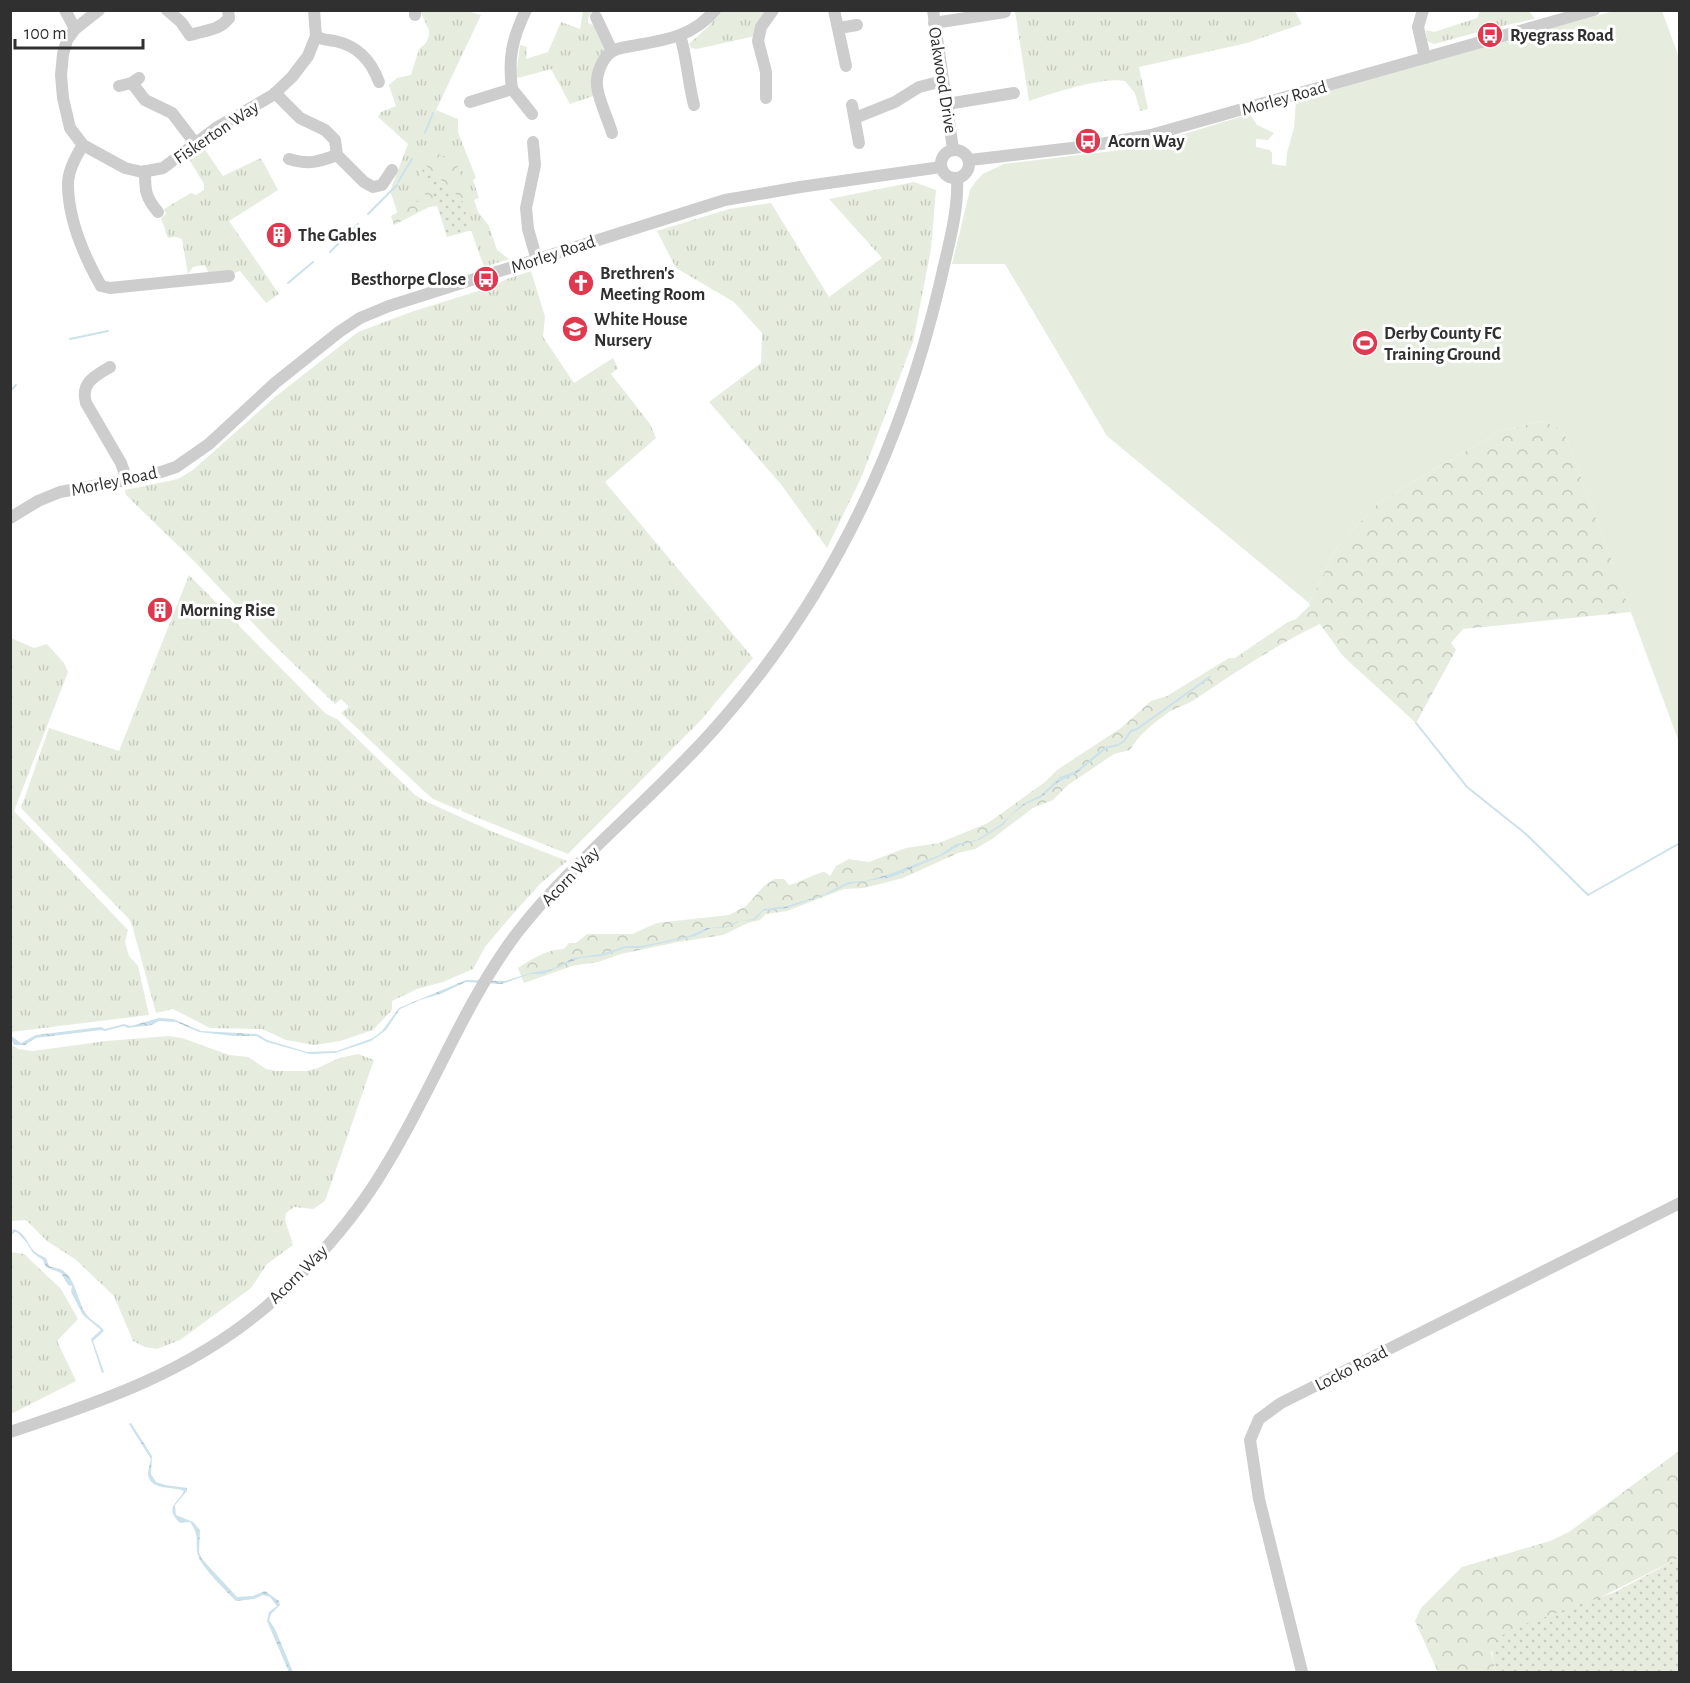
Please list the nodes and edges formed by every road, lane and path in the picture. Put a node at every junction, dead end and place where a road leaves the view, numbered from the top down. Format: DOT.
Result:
graph roads {
  1 [pos="65,10"];
  2 [pos="99,10"];
  3 [pos="167,10"];
  4 [pos="228,10"];
  5 [pos="314,10"];
  6 [pos="526,10"];
  7 [pos="715,10"];
  8 [pos="773,10"];
  9 [pos="834,10"];
  10 [pos="1423,10"];
  11 [pos="1594,10"];
  12 [pos="1005,12"];
  13 [pos="596,17"];
  14 [pos="933,17"];
  15 [pos="857,25"];
  16 [pos="839,28"];
  17 [pos="75,29"];
  18 [pos="680,35"];
  19 [pos="316,36"];
  20 [pos="612,51"];
  21 [pos="1425,58"];
  22 [pos="846,66"];
  23 [pos="943,81"];
  24 [pos="379,82"];
  25 [pos="119,86"];
  26 [pos="512,89"];
  27 [pos="275,93"];
  28 [pos="1014,93"];
  29 [pos="766,98"];
  30 [pos="470,102"];
  31 [pos="947,104"];
  32 [pos="694,105"];
  33 [pos="852,105"];
  34 [pos="532,114"];
  35 [pos="855,118"];
  36 [pos="612,133"];
  37 [pos="533,142"];
  38 [pos="859,142"];
  39 [pos="195,143"];
  40 [pos="83,145"];
  41 [pos="953,150"];
  42 [pos="337,155"];
  43 [pos="289,159"];
  44 [pos="969,160"];
  45 [pos="941,167"];
  46 [pos="392,170"];
  47 [pos="145,171"];
  48 [pos="957,178"];
  49 [pos="158,212"];
  50 [pos="537,260"];
  51 [pos="229,276"];
  52 [pos="110,367"];
  53 [pos="127,480"];
  54 [pos="10,518"];
  55 [pos="1680,1203"];
  56 [pos="10,1432"];
  57 [pos="1302,1672"];
  1 -- 17 [label="street"];
  2 -- 17 [label="street"];
  3 -- 4 [label="street"];
  5 -- 19 [label="street"];
  6 -- 26 [label="street"];
  7 -- 18 [label="street"];
  8 -- 29 [label="street"];
  9 -- 16 [label="street"];
  10 -- 21 [label="street"];
  11 -- 21 [label="street, Morley Road"];
  12 -- 14 [label="street"];
  13 -- 20 [label="street"];
  14 -- 23 [label="street, Oakwood Drive"];
  15 -- 16 [label="street"];
  16 -- 22 [label="street"];
  17 -- 40 [label="street"];
  18 -- 20 [label="street"];
  18 -- 32 [label="street"];
  19 -- 24 [label="street"];
  19 -- 27 [label="street, Fiskerton Way"];
  20 -- 36 [label="street"];
  21 -- 44 [label="street, Morley Road"];
  23 -- 31 [label="street, Oakwood Drive"];
  23 -- 35 [label="street"];
  25 -- 39 [label="street"];
  26 -- 30 [label="street"];
  26 -- 34 [label="street"];
  27 -- 39 [label="street, Fiskerton Way"];
  27 -- 42 [label="street"];
  28 -- 31 [label="street"];
  31 -- 41 [label="street, Oakwood Drive"];
  33 -- 35 [label="street"];
  35 -- 38 [label="street"];
  37 -- 50 [label="street"];
  39 -- 47 [label="street, Fiskerton Way"];
  40 -- 47 [label="street"];
  40 -- 51 [label="street"];
  41 -- 44 [label="street"];
  41 -- 45 [label="street"];
  42 -- 43 [label="street"];
  42 -- 46 [label="street"];
  44 -- 48 [label="street"];
  45 -- 48 [label="street"];
  45 -- 50 [label="street, Morley Road"];
  47 -- 49 [label="street"];
  48 -- 56 [label="street, Acorn Way"];
  50 -- 53 [label="street, Morley Road"];
  52 -- 53 [label="street"];
  53 -- 54 [label="street, Morley Road"];
  55 -- 57 [label="street, Locko Road"];
}
